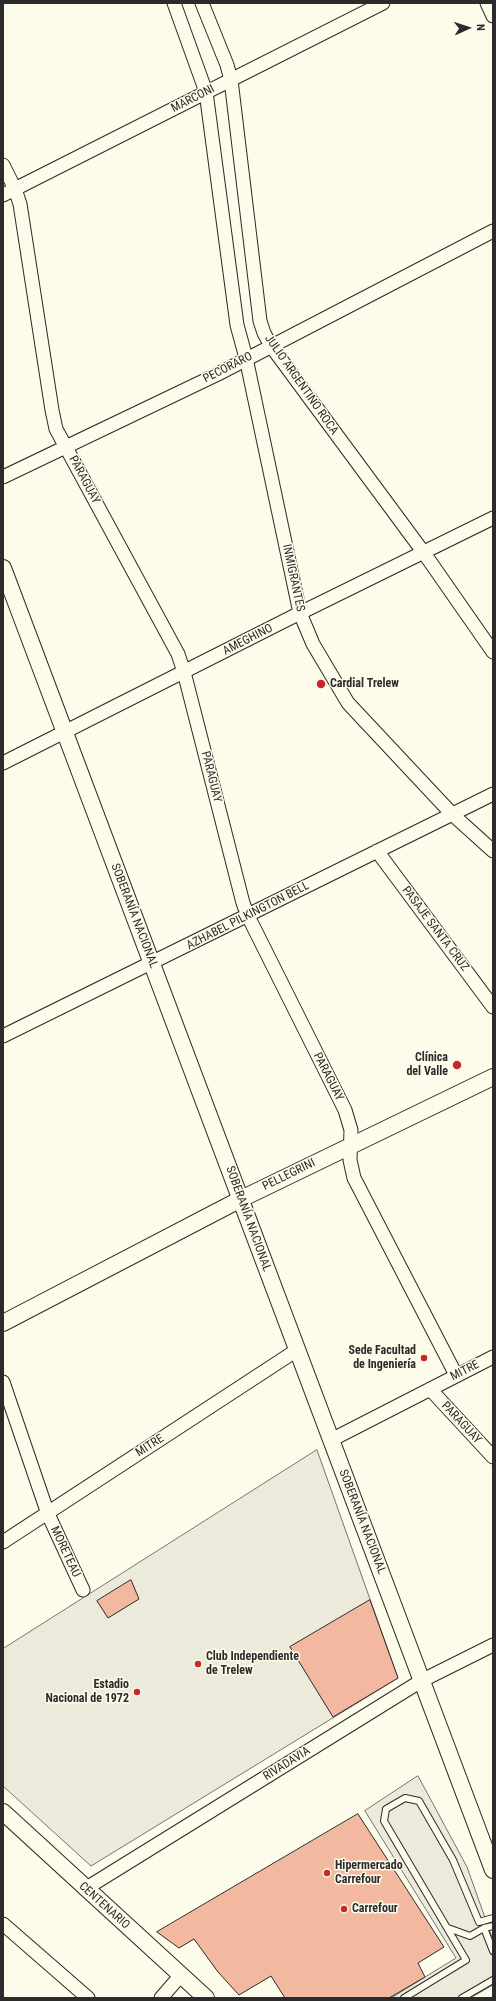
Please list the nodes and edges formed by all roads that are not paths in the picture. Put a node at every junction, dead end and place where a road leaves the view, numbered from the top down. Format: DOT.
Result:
graph roads {
  1 [pos="174,3"];
  2 [pos="202,3"];
  3 [pos="383,3"];
  4 [pos="487,3"];
  5 [pos="493,16"];
  6 [pos="231,80"];
  7 [pos="206,92"];
  8 [pos="3,166"];
  9 [pos="15,189"];
  10 [pos="3,195"];
  11 [pos="493,231"];
  12 [pos="271,346"];
  13 [pos="246,358"];
  14 [pos="66,446"];
  15 [pos="3,477"];
  16 [pos="493,518"];
  17 [pos="424,553"];
  18 [pos="3,570"];
  19 [pos="300,613"];
  20 [pos="492,650"];
  21 [pos="184,672"];
  22 [pos="65,732"];
  23 [pos="3,763"];
  24 [pos="493,794"];
  25 [pos="452,814"];
  26 [pos="377,851"];
  27 [pos="493,851"];
  28 [pos="248,916"];
  29 [pos="152,963"];
  30 [pos="493,1007"];
  31 [pos="3,1036"];
  32 [pos="493,1077"];
  33 [pos="350,1145"];
  34 [pos="241,1199"];
  35 [pos="3,1323"];
  36 [pos="297,1350"];
  37 [pos="493,1357"];
  38 [pos="456,1375"];
  39 [pos="3,1382"];
  40 [pos="430,1389"];
  41 [pos="331,1440"];
  42 [pos="493,1457"];
  43 [pos="48,1514"];
  44 [pos="3,1542"];
  45 [pos="83,1590"];
  46 [pos="493,1645"];
  47 [pos="421,1681"];
  48 [pos="3,1813"];
  49 [pos="493,1870"];
  50 [pos="85,1889"];
  51 [pos="493,1918"];
  52 [pos="3,1924"];
  53 [pos="493,1926"];
  54 [pos="448,1928"];
  55 [pos="484,1928"];
  56 [pos="493,1950"];
  57 [pos="181,1976"];
  58 [pos="493,1980"];
  59 [pos="88,1998"];
  60 [pos="161,1998"];
  61 [pos="206,1998"];
  62 [pos="404,1998"];
  63 [pos="462,1998"];
  1 -- 7 [label="street"];
  2 -- 6 [label="street, JULIO ARGENTINO ROCA"];
  3 -- 6 [label="street, MARCONI"];
  4 -- 5 [label="street"];
  6 -- 7 [label="street, MARCONI"];
  6 -- 12 [label="street, JULIO ARGENTINO ROCA"];
  7 -- 9 [label="street, MARCONI"];
  7 -- 13 [label="street"];
  8 -- 9 [label="street, PARAGUAY"];
  9 -- 10 [label="street, MARCONI"];
  9 -- 14 [label="street, PARAGUAY"];
  11 -- 12 [label="street, PECORARO"];
  12 -- 13 [label="street, PECORARO"];
  12 -- 17 [label="street, JULIO ARGENTINO ROCA"];
  13 -- 14 [label="street, PECORARO"];
  13 -- 19 [label="street, INMIGRANTES"];
  14 -- 15 [label="street, PECORARO"];
  14 -- 21 [label="street, PARAGUAY"];
  16 -- 17 [label="street, AMEGHINO"];
  17 -- 19 [label="street, AMEGHINO"];
  17 -- 20 [label="street, JULIO ARGENTINO ROCA"];
  18 -- 22 [label="street, SOBERANÍA NACIONAL"];
  19 -- 21 [label="street, AMEGHINO"];
  19 -- 25 [label="street, INMIGRANTES"];
  21 -- 22 [label="street, AMEGHINO"];
  21 -- 28 [label="street, PARAGUAY"];
  22 -- 23 [label="street, AMEGHINO"];
  22 -- 29 [label="street, SOBERANÍA NACIONAL"];
  24 -- 25 [label="street, AZHABEL PILKINGTON BELL"];
  25 -- 26 [label="street, AZHABEL PILKINGTON BELL"];
  25 -- 27 [label="street, INMIGRANTES"];
  26 -- 28 [label="street, AZHABEL PILKINGTON BELL"];
  26 -- 30 [label="street, PASAJE SANTA CRUZ"];
  28 -- 29 [label="street, AZHABEL PILKINGTON BELL"];
  28 -- 33 [label="street, PARAGUAY"];
  29 -- 31 [label="street, AZHABEL PILKINGTON BELL"];
  29 -- 34 [label="street, SOBERANÍA NACIONAL"];
  32 -- 33 [label="street, PELLEGRINI"];
  33 -- 34 [label="street, PELLEGRINI"];
  33 -- 38 [label="street, PARAGUAY"];
  34 -- 35 [label="street, PELLEGRINI"];
  34 -- 36 [label="street, SOBERANÍA NACIONAL"];
  36 -- 41 [label="street, SOBERANÍA NACIONAL"];
  36 -- 43 [label="street, MITRE"];
  37 -- 38 [label="street, MITRE"];
  38 -- 40 [label="street, MITRE"];
  39 -- 43 [label="street, MORETEAU"];
  40 -- 41 [label="street, MITRE"];
  40 -- 42 [label="street, PARAGUAY"];
  41 -- 47 [label="street, SOBERANÍA NACIONAL"];
  43 -- 44 [label="street, MITRE"];
  43 -- 45 [label="street, MORETEAU"];
  46 -- 47 [label="street, RIVADAVIA"];
  47 -- 49 [label="street, SOBERANÍA NACIONAL"];
  47 -- 50 [label="street, RIVADAVIA"];
  48 -- 50 [label="street, CENTENARIO"];
  50 -- 57 [label="street, CENTENARIO"];
  51 -- 54 [label="lane"];
  52 -- 59 [label="street"];
  53 -- 55 [label="lane"];
  54 -- 55 [label="lane"];
  54 -- 62 [label="lane"];
  55 -- 56 [label="lane"];
  57 -- 60 [label="street"];
  57 -- 61 [label="street, CENTENARIO"];
  58 -- 63 [label="lane"];
}
